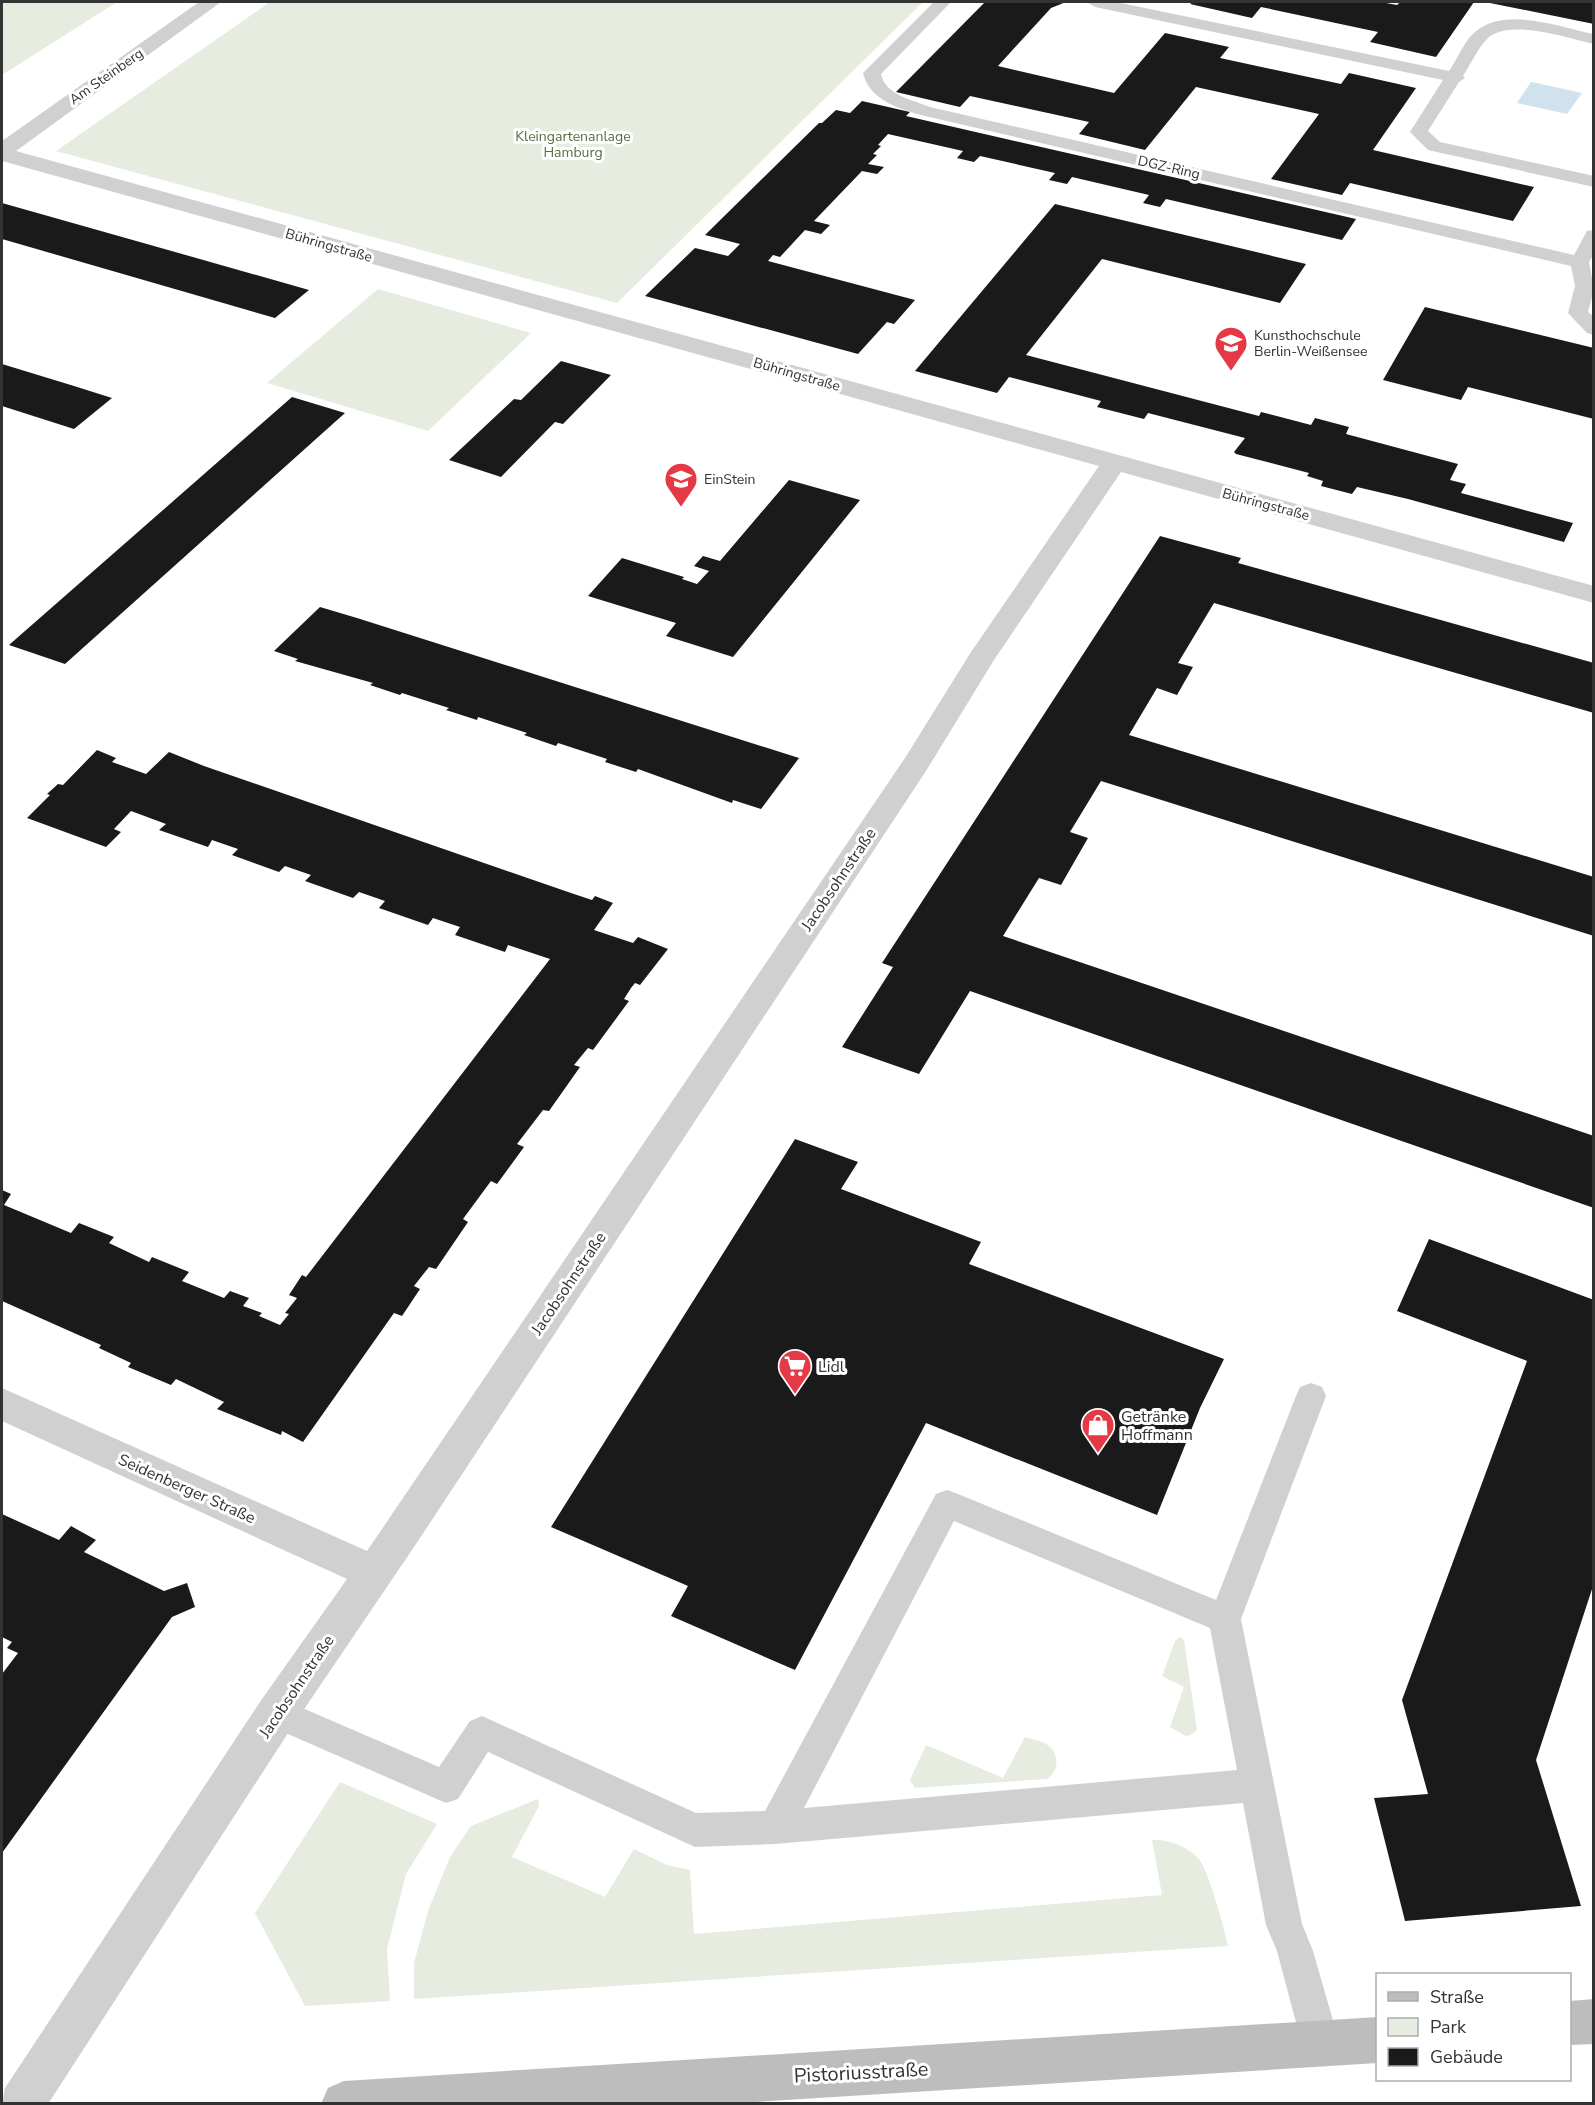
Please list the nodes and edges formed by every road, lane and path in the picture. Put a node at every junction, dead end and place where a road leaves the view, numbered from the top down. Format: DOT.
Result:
graph roads {
  1 [pos="211,2"];
  2 [pos="943,2"];
  3 [pos="1095,2"];
  4 [pos="1593,39"];
  5 [pos="1456,78"];
  6 [pos="2,152"];
  7 [pos="1593,182"];
  8 [pos="1593,235"];
  9 [pos="1580,262"];
  10 [pos="1593,329"];
  11 [pos="1114,463"];
  12 [pos="1593,595"];
  13 [pos="1311,1396"];
  14 [pos="2,1404"];
  15 [pos="373,1572"];
  16 [pos="1225,1619"];
  17 [pos="277,1713"];
  18 [pos="1258,1785"];
  19 [pos="775,1827"];
  20 [pos="1593,2021"];
  21 [pos="1571,2023"];
  22 [pos="1376,2040"];
  23 [pos="1322,2045"];
  24 [pos="21,2103"];
  25 [pos="344,2103"];
  1 -- 6 [label="street, Am Steinberg"];
  2 -- 9 [label="lane, DGZ-Ring"];
  3 -- 5 [label="lane"];
  4 -- 5 [label="lane"];
  5 -- 7 [label="lane"];
  6 -- 11 [label="street, Bühringstraße"];
  8 -- 9 [label="lane"];
  9 -- 10 [label="lane"];
  11 -- 12 [label="street, Bühringstraße"];
  11 -- 15 [label="street, Jacobsohnstraße"];
  13 -- 16 [label="lane"];
  14 -- 15 [label="street, Seidenberger Straße"];
  15 -- 17 [label="street, Jacobsohnstraße"];
  16 -- 18 [label="lane"];
  16 -- 19 [label="lane"];
  17 -- 19 [label="lane"];
  17 -- 24 [label="street, Jacobsohnstraße"];
  18 -- 19 [label="lane"];
  18 -- 23 [label="lane"];
  20 -- 21 [label="street"];
  22 -- 23 [label="street, Pistoriusstraße"];
  23 -- 25 [label="street, Pistoriusstraße"];
}
